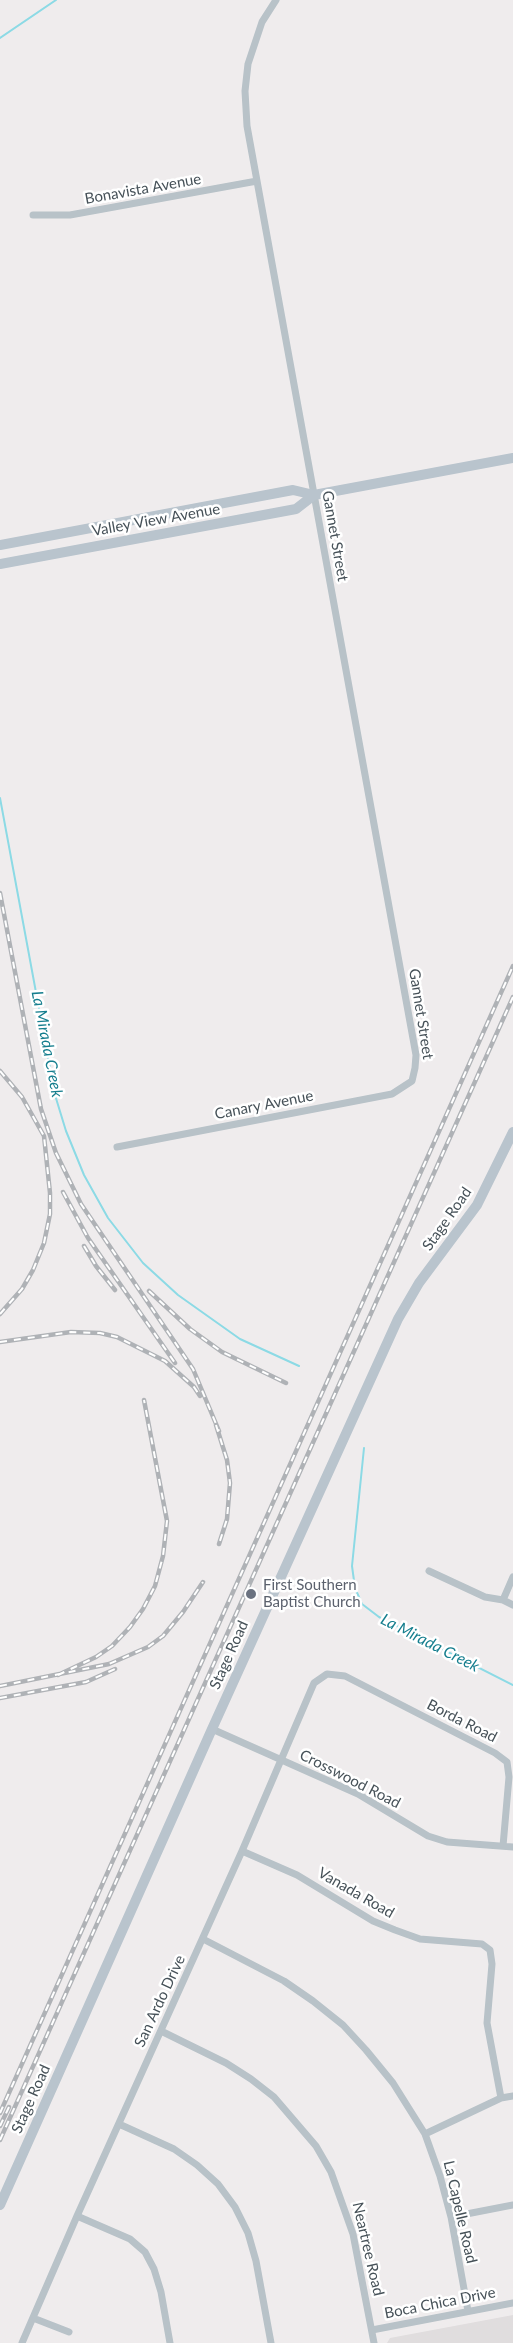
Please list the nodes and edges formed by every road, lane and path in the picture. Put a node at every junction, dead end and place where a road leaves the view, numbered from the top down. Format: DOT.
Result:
graph roads {
  1 [pos="276,0"];
  2 [pos="257,181"];
  3 [pos="33,214"];
  4 [pos="513,458"];
  5 [pos="314,495"];
  6 [pos="0,545"];
  7 [pos="0,564"];
  8 [pos="412,1081"];
  9 [pos="513,1132"];
  10 [pos="117,1147"];
  11 [pos="429,1571"];
  12 [pos="513,1576"];
  13 [pos="503,1600"];
  14 [pos="513,1605"];
  15 [pos="327,1674"];
  16 [pos="212,1729"];
  17 [pos="282,1760"];
  18 [pos="503,1846"];
  19 [pos="513,1847"];
  20 [pos="242,1851"];
  21 [pos="203,1939"];
  22 [pos="161,2031"];
  23 [pos="513,2096"];
  24 [pos="501,2098"];
  25 [pos="119,2124"];
  26 [pos="425,2134"];
  27 [pos="0,2205"];
  28 [pos="513,2205"];
  29 [pos="77,2216"];
  30 [pos="451,2217"];
  31 [pos="513,2302"];
  32 [pos="468,2311"];
  33 [pos="33,2318"];
  34 [pos="372,2330"];
  35 [pos="69,2332"];
  36 [pos="22,2343"];
  37 [pos="170,2343"];
  38 [pos="271,2343"];
  39 [pos="374,2343"];
  1 -- 2 [label="street, Gannet Street"];
  2 -- 3 [label="street, Bonavista Avenue"];
  2 -- 5 [label="street, Gannet Street"];
  4 -- 5 [label="main road, Valley View Avenue"];
  5 -- 6 [label="main road, Valley View Avenue"];
  5 -- 7 [label="main road, Valley View Avenue"];
  5 -- 8 [label="street, Gannet Street"];
  8 -- 10 [label="street, Canary Avenue"];
  9 -- 16 [label="main road, Stage Road"];
  11 -- 13 [label="street"];
  12 -- 13 [label="street"];
  13 -- 14 [label="street"];
  15 -- 17 [label="street, San Ardo Drive"];
  15 -- 18 [label="street, Borda Road"];
  16 -- 17 [label="street, Crosswood Road"];
  16 -- 27 [label="main road, Stage Road"];
  17 -- 18 [label="street, Crosswood Road"];
  17 -- 20 [label="street, San Ardo Drive"];
  18 -- 19 [label="street, Crosswood Road"];
  20 -- 21 [label="street, San Ardo Drive"];
  20 -- 24 [label="street, Vanada Road"];
  21 -- 22 [label="street, San Ardo Drive"];
  21 -- 26 [label="street, La Capelle Road"];
  22 -- 25 [label="street, San Ardo Drive"];
  22 -- 34 [label="street, Neartree Road"];
  23 -- 24 [label="street"];
  24 -- 26 [label="street"];
  25 -- 29 [label="street, San Ardo Drive"];
  25 -- 38 [label="street"];
  26 -- 30 [label="street, La Capelle Road"];
  28 -- 30 [label="street"];
  29 -- 33 [label="street, San Ardo Drive"];
  29 -- 37 [label="street"];
  30 -- 32 [label="street, La Capelle Road"];
  31 -- 32 [label="street, Boca Chica Drive"];
  32 -- 34 [label="street, Boca Chica Drive"];
  33 -- 35 [label="street"];
  33 -- 36 [label="street, San Ardo Drive"];
  34 -- 39 [label="street, Neartree Road"];
}
